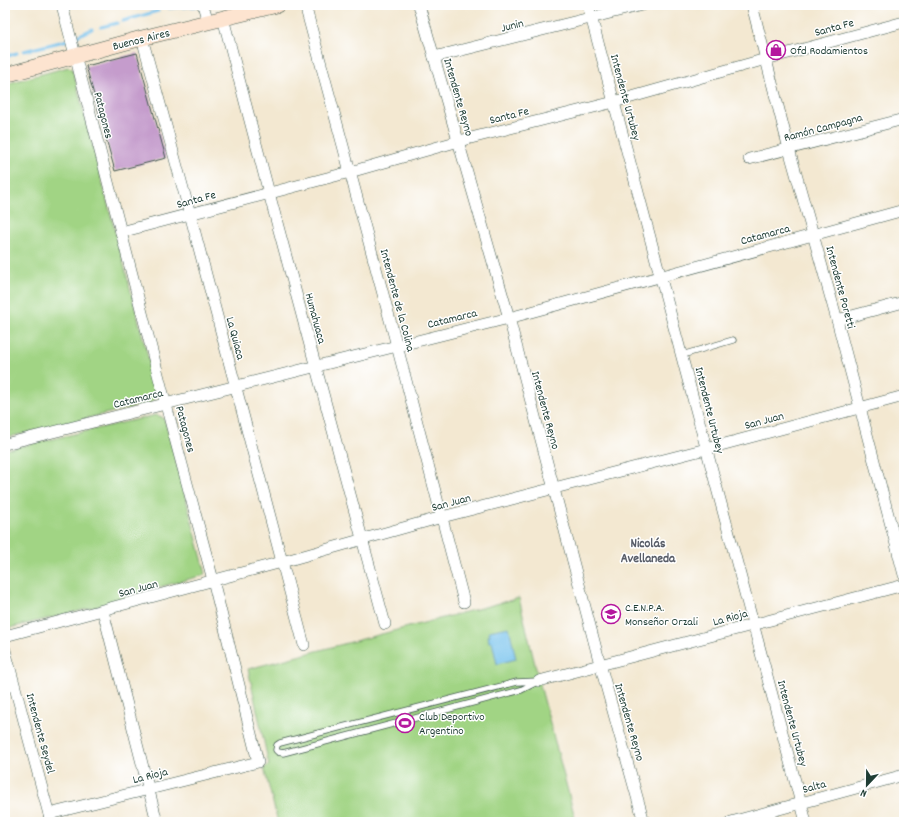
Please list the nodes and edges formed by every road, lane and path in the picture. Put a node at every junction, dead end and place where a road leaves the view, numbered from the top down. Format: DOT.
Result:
graph roads {
  1 [pos="62,5"];
  2 [pos="203,5"];
  3 [pos="277,5"];
  4 [pos="305,5"];
  5 [pos="419,5"];
  6 [pos="588,5"];
  7 [pos="642,5"];
  8 [pos="752,5"];
  9 [pos="223,18"];
  10 [pos="592,18"];
  11 [pos="208,22"];
  12 [pos="904,22"];
  13 [pos="142,38"];
  14 [pos="75,56"];
  15 [pos="434,57"];
  16 [pos="766,59"];
  17 [pos="5,75"];
  18 [pos="614,102"];
  19 [pos="904,118"];
  20 [pos="459,141"];
  21 [pos="789,149"];
  22 [pos="749,160"];
  23 [pos="350,172"];
  24 [pos="269,193"];
  25 [pos="904,210"];
  26 [pos="190,214"];
  27 [pos="121,232"];
  28 [pos="814,234"];
  29 [pos="661,276"];
  30 [pos="904,302"];
  31 [pos="509,318"];
  32 [pos="837,320"];
  33 [pos="733,340"];
  34 [pos="397,346"];
  35 [pos="682,355"];
  36 [pos="316,366"];
  37 [pos="235,387"];
  38 [pos="904,396"];
  39 [pos="166,405"];
  40 [pos="860,407"];
  41 [pos="5,444"];
  42 [pos="706,449"];
  43 [pos="553,488"];
  44 [pos="442,517"];
  45 [pos="362,540"];
  46 [pos="282,562"];
  47 [pos="904,576"];
  48 [pos="214,580"];
  49 [pos="904,585"];
  50 [pos="464,602"];
  51 [pos="103,611"];
  52 [pos="385,624"];
  53 [pos="753,624"];
  54 [pos="5,636"];
  55 [pos="304,645"];
  56 [pos="5,650"];
  57 [pos="600,664"];
  58 [pos="538,681"];
  59 [pos="425,706"];
  60 [pos="427,715"];
  61 [pos="258,762"];
  62 [pos="904,776"];
  63 [pos="148,788"];
  64 [pos="800,803"];
  65 [pos="50,818"];
  66 [pos="157,822"];
  67 [pos="644,822"];
  68 [pos="731,822"];
  69 [pos="806,822"];
  1 -- 14 [label="street, Patagones"];
  2 -- 11 [label="street"];
  3 -- 9 [label="main road, Buenos Aires"];
  4 -- 23 [label="street, Intendente de la Colina"];
  5 -- 15 [label="street, Intendente Reyno"];
  6 -- 10 [label="street, Intendente Urtubey"];
  7 -- 10 [label="street, Junin"];
  8 -- 16 [label="street, Intendente Poretti"];
  9 -- 11 [label="main road, Buenos Aires"];
  9 -- 24 [label="street, Humahuaca"];
  10 -- 15 [label="street, Junin"];
  10 -- 18 [label="street, Intendente Urtubey"];
  11 -- 13 [label="main road, Buenos Aires"];
  12 -- 16 [label="street, Santa Fe"];
  13 -- 14 [label="main road, Buenos Aires"];
  13 -- 26 [label="street, La Quiaca"];
  14 -- 17 [label="main road, Buenos Aires"];
  14 -- 27 [label="street, Patagones"];
  15 -- 20 [label="street, Intendente Reyno"];
  16 -- 18 [label="street, Santa Fe"];
  16 -- 21 [label="street, Intendente Poretti"];
  18 -- 20 [label="street, Santa Fe"];
  18 -- 29 [label="street, Intendente Urtubey"];
  19 -- 21 [label="street, Ramón Campagna"];
  20 -- 23 [label="street, Santa Fe"];
  20 -- 31 [label="street, Intendente Reyno"];
  21 -- 22 [label="street, Ramón Campagna"];
  21 -- 28 [label="street, Intendente Poretti"];
  23 -- 24 [label="street, Santa Fe"];
  23 -- 34 [label="street, Intendente de la Colina"];
  24 -- 26 [label="street, Santa Fe"];
  24 -- 36 [label="street, Humahuaca"];
  25 -- 28 [label="street, Catamarca"];
  26 -- 27 [label="street, Santa Fe"];
  26 -- 37 [label="street, La Quiaca"];
  27 -- 39 [label="street, Patagones"];
  28 -- 29 [label="street, Catamarca"];
  28 -- 32 [label="street, Intendente Poretti"];
  29 -- 31 [label="street, Catamarca"];
  29 -- 35 [label="street, Intendente Urtubey"];
  30 -- 32 [label="street"];
  31 -- 34 [label="street, Catamarca"];
  31 -- 43 [label="street, Intendente Reyno"];
  32 -- 40 [label="street, Intendente Poretti"];
  33 -- 35 [label="lane"];
  34 -- 36 [label="street, Catamarca"];
  34 -- 44 [label="street, Intendente de la Colina"];
  35 -- 42 [label="street, Intendente Urtubey"];
  36 -- 37 [label="street, Catamarca"];
  36 -- 45 [label="street, Humahuaca"];
  37 -- 39 [label="street, Catamarca"];
  37 -- 46 [label="street, La Quiaca"];
  38 -- 40 [label="street, San Juan"];
  39 -- 41 [label="street, Catamarca"];
  39 -- 48 [label="street, Patagones"];
  40 -- 42 [label="street, San Juan"];
  40 -- 47 [label="street, Intendente Poretti"];
  42 -- 43 [label="street, San Juan"];
  42 -- 53 [label="street, Intendente Urtubey"];
  43 -- 44 [label="street, San Juan"];
  43 -- 57 [label="street, Intendente Reyno"];
  44 -- 45 [label="street, San Juan"];
  44 -- 50 [label="street, Intendente de la Colina"];
  45 -- 46 [label="street, San Juan"];
  45 -- 52 [label="street, Humahuaca"];
  46 -- 48 [label="street, San Juan"];
  46 -- 55 [label="street, La Quiaca"];
  48 -- 51 [label="street, San Juan"];
  48 -- 61 [label="street, Patagones"];
  49 -- 53 [label="street, La Rioja"];
  51 -- 54 [label="street, San Juan"];
  51 -- 63 [label="street"];
  53 -- 57 [label="street, La Rioja"];
  53 -- 64 [label="street, Intendente Urtubey"];
  56 -- 65 [label="street, Intendente Seydel"];
  57 -- 58 [label="street, La Rioja"];
  57 -- 67 [label="street, Intendente Reyno"];
  58 -- 59 [label="lane"];
  58 -- 60 [label="lane"];
  59 -- 60 [label="lane"];
  59 -- 60 [label="lane"];
  61 -- 63 [label="street, La Rioja"];
  62 -- 64 [label="street, Salta"];
  63 -- 65 [label="street, La Rioja"];
  63 -- 66 [label="street"];
  64 -- 68 [label="street, Salta"];
  64 -- 69 [label="street, Intendente Urtubey"];
}
